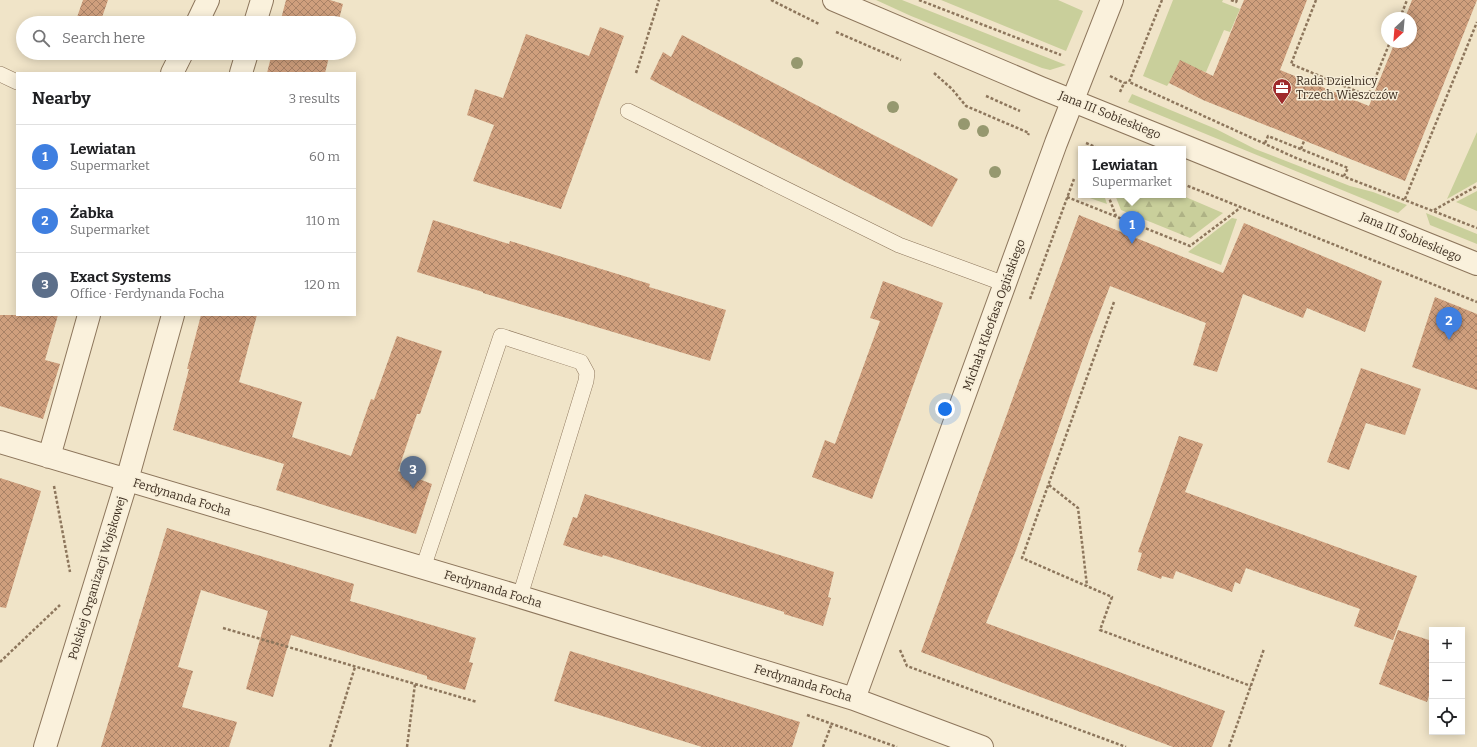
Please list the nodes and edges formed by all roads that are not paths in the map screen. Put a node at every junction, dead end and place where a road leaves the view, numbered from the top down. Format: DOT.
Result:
graph roads {
  1 [pos="208,0"];
  2 [pos="262,0"];
  3 [pos="834,0"];
  4 [pos="1112,0"];
  5 [pos="200,16"];
  6 [pos="257,16"];
  7 [pos="178,60"];
  8 [pos="245,60"];
  9 [pos="172,72"];
  10 [pos="241,72"];
  11 [pos="0,74"];
  12 [pos="16,82"];
  13 [pos="1073,100"];
  14 [pos="628,111"];
  15 [pos="1477,264"];
  16 [pos="1005,284"];
  17 [pos="89,316"];
  18 [pos="173,316"];
  19 [pos="0,442"];
  20 [pos="49,457"];
  21 [pos="127,480"];
  22 [pos="423,568"];
  23 [pos="520,596"];
  24 [pos="854,699"];
  25 [pos="45,747"];
  26 [pos="982,747"];
  1 -- 5 [label="street"];
  2 -- 6 [label="street"];
  3 -- 13 [label="street, Jana III Sobieskiego"];
  4 -- 13 [label="street, Michała Kleofasa Ogińskiego"];
  7 -- 9 [label="street"];
  8 -- 10 [label="street"];
  11 -- 12 [label="lane"];
  13 -- 15 [label="street, Jana III Sobieskiego"];
  13 -- 16 [label="street, Michała Kleofasa Ogińskiego"];
  14 -- 16 [label="lane"];
  16 -- 24 [label="street, Michała Kleofasa Ogińskiego"];
  17 -- 20 [label="street"];
  18 -- 21 [label="street, Polskiej Organizacji Wojskowej"];
  19 -- 20 [label="street, Ferdynanda Focha"];
  20 -- 21 [label="street, Ferdynanda Focha"];
  21 -- 22 [label="street, Ferdynanda Focha"];
  21 -- 25 [label="street, Polskiej Organizacji Wojskowej"];
  22 -- 23 [label="street, Ferdynanda Focha"];
  22 -- 23 [label="lane"];
  23 -- 24 [label="street, Ferdynanda Focha"];
  24 -- 26 [label="street, Ferdynanda Focha"];
}
